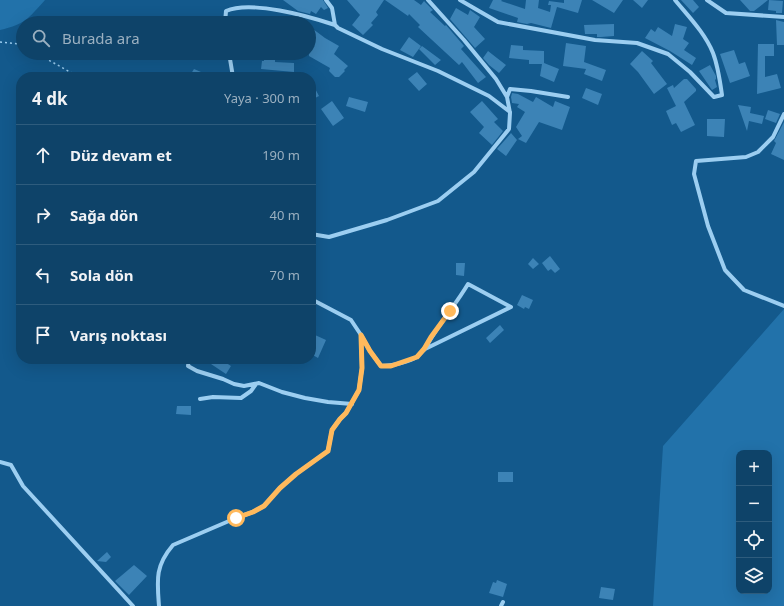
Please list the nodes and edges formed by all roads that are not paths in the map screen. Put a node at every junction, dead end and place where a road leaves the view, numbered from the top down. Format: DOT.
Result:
graph roads {
  1 [pos="326,0"];
  2 [pos="428,0"];
  3 [pos="460,0"];
  4 [pos="675,0"];
  5 [pos="707,0"];
  6 [pos="226,16"];
  7 [pos="308,16"];
  8 [pos="784,17"];
  9 [pos="316,19"];
  10 [pos="335,25"];
  11 [pos="230,60"];
  12 [pos="232,72"];
  13 [pos="507,97"];
  14 [pos="568,97"];
  15 [pos="510,112"];
  16 [pos="784,114"];
  17 [pos="316,235"];
  18 [pos="316,302"];
  19 [pos="784,306"];
  20 [pos="361,335"];
  21 [pos="423,350"];
  22 [pos="188,364"];
  23 [pos="256,383"];
  24 [pos="200,399"];
  25 [pos="352,404"];
  26 [pos="0,462"];
  27 [pos="133,606"];
  28 [pos="159,606"];
  1 -- 10 [label="street"];
  2 -- 13 [label="street"];
  3 -- 4 [label="street"];
  5 -- 8 [label="street"];
  6 -- 7 [label="street"];
  9 -- 10 [label="street"];
  10 -- 15 [label="street"];
  11 -- 12 [label="street"];
  13 -- 14 [label="street"];
  13 -- 15 [label="street"];
  15 -- 17 [label="street"];
  16 -- 19 [label="street"];
  18 -- 20 [label="street"];
  20 -- 21 [label="street"];
  20 -- 25 [label="street"];
  21 -- 21 [label="street"];
  22 -- 23 [label="street"];
  23 -- 24 [label="street"];
  23 -- 25 [label="street"];
  25 -- 28 [label="street"];
  26 -- 27 [label="street"];
}
